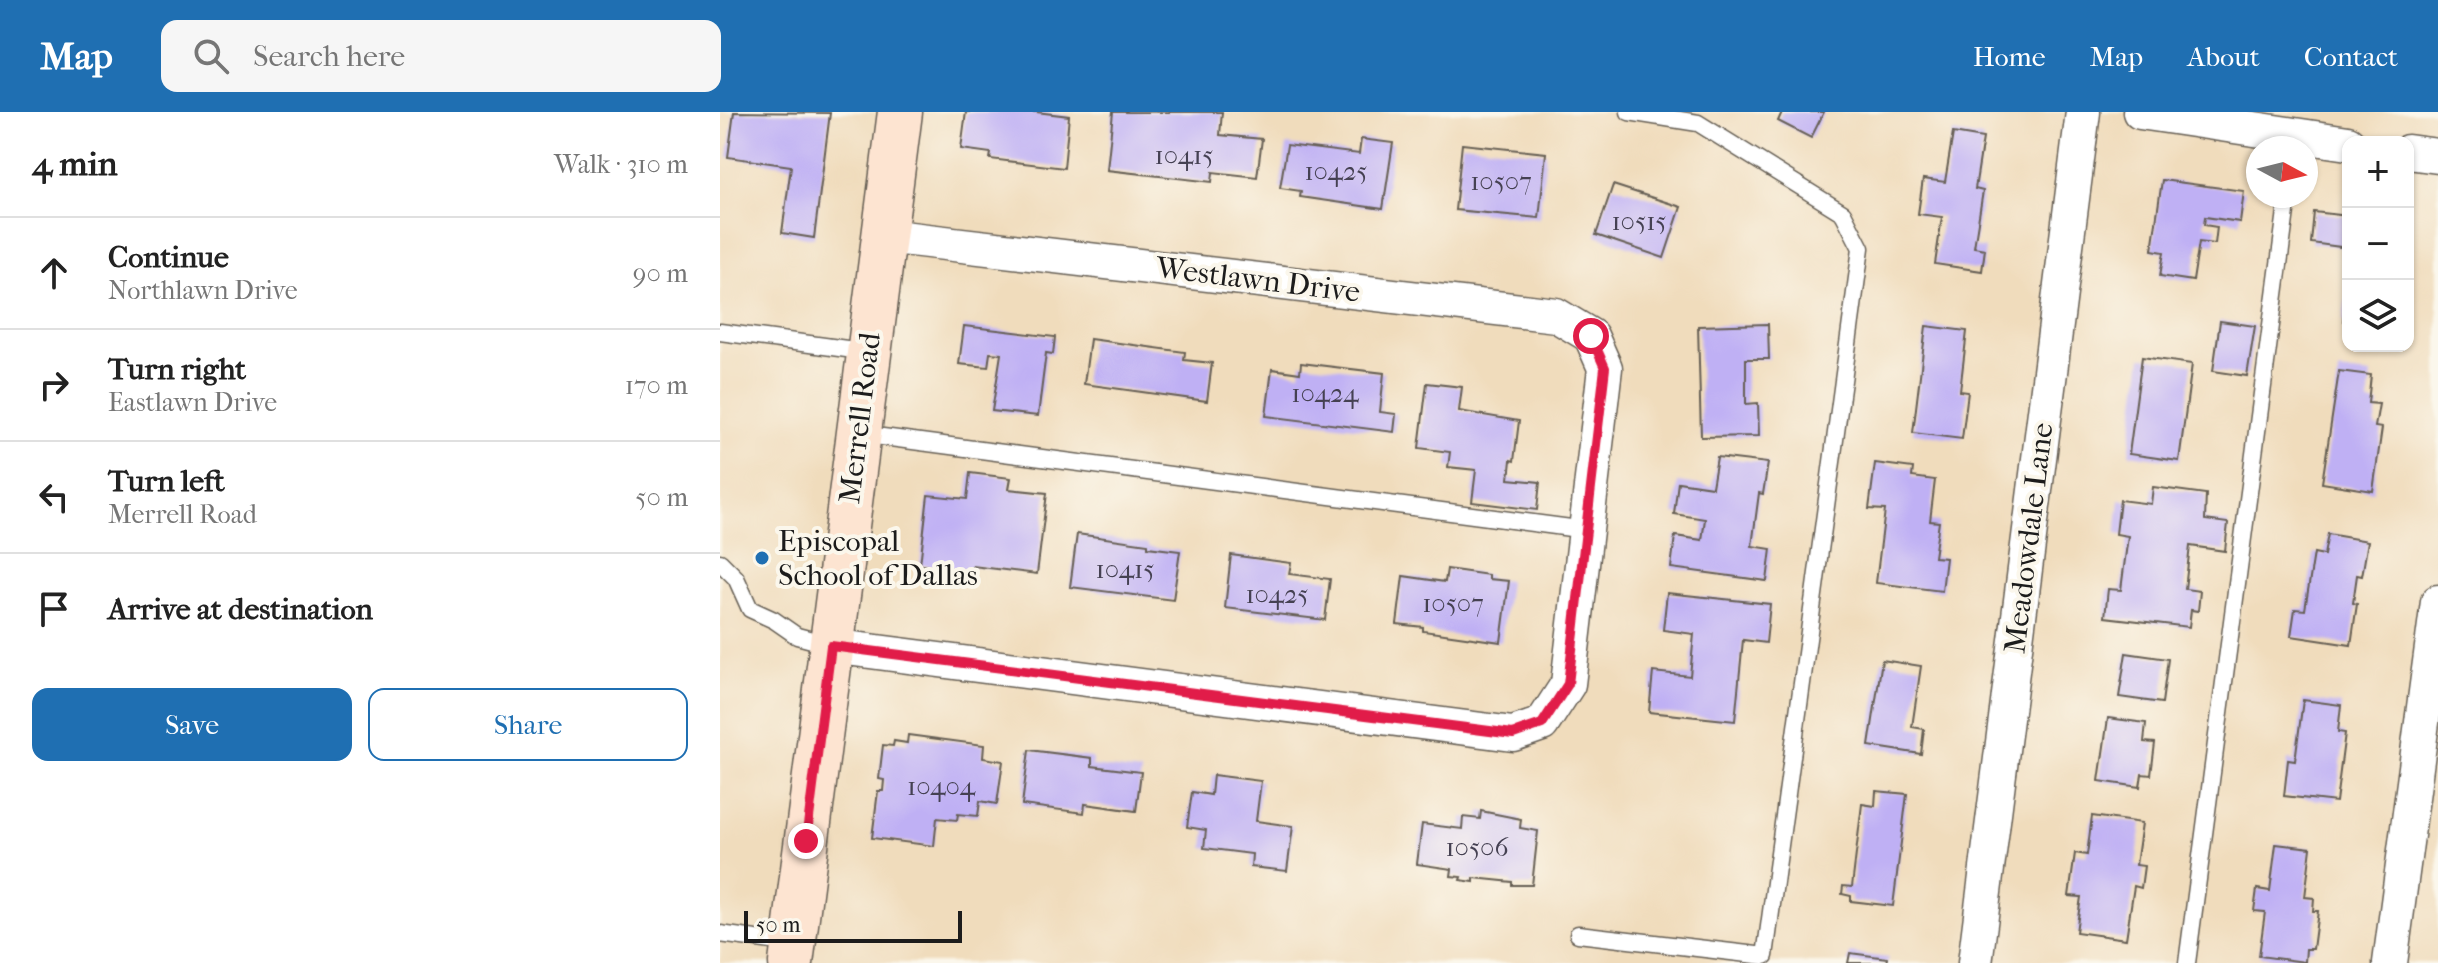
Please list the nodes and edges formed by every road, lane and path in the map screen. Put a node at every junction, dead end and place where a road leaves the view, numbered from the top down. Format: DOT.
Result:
graph roads {
  1 [pos="900,112"];
  2 [pos="1629,112"];
  3 [pos="2083,112"];
  4 [pos="2140,112"];
  5 [pos="2264,136"];
  6 [pos="2318,142"];
  7 [pos="2342,143"];
  8 [pos="2414,153"];
  9 [pos="2438,156"];
  10 [pos="2286,208"];
  11 [pos="885,236"];
  12 [pos="720,332"];
  13 [pos="869,352"];
  14 [pos="858,433"];
  15 [pos="1586,530"];
  16 [pos="724,565"];
  17 [pos="2438,602"];
  18 [pos="831,646"];
  19 [pos="720,934"];
  20 [pos="1578,934"];
  21 [pos="792,953"];
  22 [pos="1975,963"];
  23 [pos="2187,963"];
  24 [pos="2390,963"];
  1 -- 11 [label="street, Merrell Road"];
  2 -- 20 [label="lane"];
  3 -- 22 [label="street, Meadowdale Lane"];
  4 -- 5 [label="street"];
  6 -- 7 [label="street"];
  8 -- 9 [label="street"];
  10 -- 23 [label="lane"];
  11 -- 13 [label="street, Merrell Road"];
  11 -- 15 [label="street, Westlawn Drive"];
  12 -- 13 [label="lane"];
  13 -- 14 [label="street, Merrell Road"];
  14 -- 15 [label="lane"];
  14 -- 18 [label="street, Merrell Road"];
  15 -- 18 [label="street"];
  16 -- 18 [label="lane"];
  17 -- 24 [label="street"];
  18 -- 21 [label="street, Merrell Road"];
  19 -- 21 [label="lane"];
}
